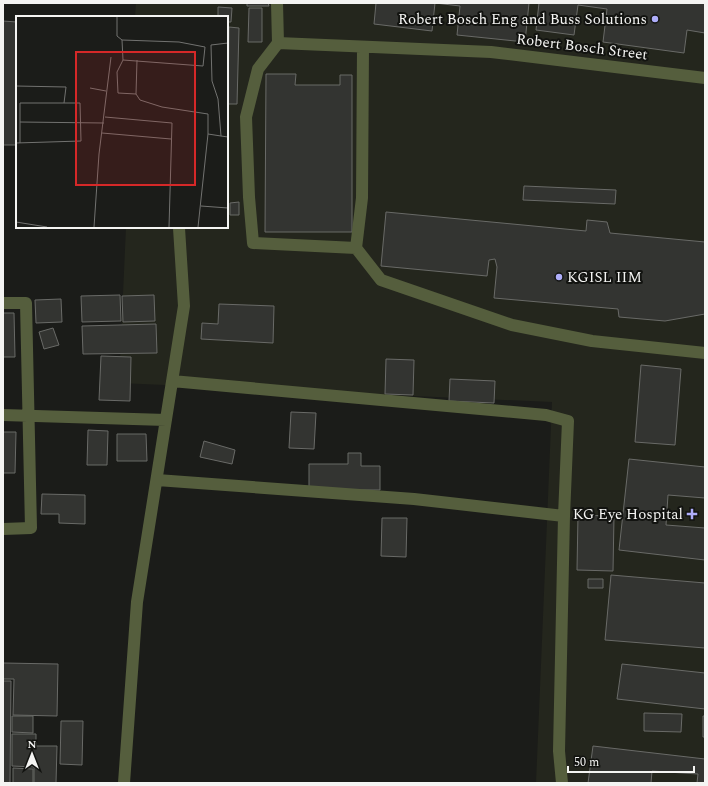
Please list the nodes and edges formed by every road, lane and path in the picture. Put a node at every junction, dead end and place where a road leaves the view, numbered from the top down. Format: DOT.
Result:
graph roads {
  1 [pos="277,3"];
  2 [pos="278,43"];
  3 [pos="363,48"];
  4 [pos="705,78"];
  5 [pos="177,228"];
  6 [pos="356,248"];
  7 [pos="3,303"];
  8 [pos="705,353"];
  9 [pos="172,382"];
  10 [pos="3,415"];
  11 [pos="28,415"];
  12 [pos="166,420"];
  13 [pos="157,480"];
  14 [pos="564,516"];
  15 [pos="3,529"];
  16 [pos="124,783"];
  17 [pos="562,783"];
  1 -- 2 [label="street"];
  2 -- 3 [label="street, Robert Bosch Street"];
  2 -- 6 [label="street"];
  3 -- 4 [label="street, Robert Bosch Street"];
  3 -- 6 [label="street"];
  5 -- 9 [label="street"];
  6 -- 8 [label="street"];
  7 -- 11 [label="street"];
  9 -- 12 [label="street"];
  9 -- 14 [label="street"];
  10 -- 11 [label="street"];
  11 -- 12 [label="street"];
  11 -- 15 [label="street"];
  12 -- 13 [label="street"];
  13 -- 14 [label="street"];
  13 -- 16 [label="street"];
  14 -- 17 [label="street"];
}
